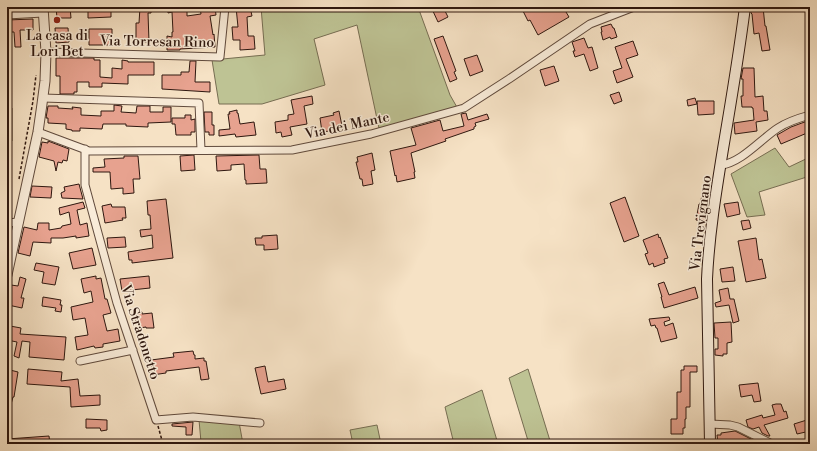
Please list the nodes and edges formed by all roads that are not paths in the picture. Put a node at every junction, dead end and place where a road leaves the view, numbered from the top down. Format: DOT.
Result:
graph roads {
  1 [pos="225,7"];
  2 [pos="634,7"];
  3 [pos="745,7"];
  4 [pos="43,10"];
  5 [pos="7,15"];
  6 [pos="46,52"];
  7 [pos="43,98"];
  8 [pos="810,115"];
  9 [pos="38,132"];
  10 [pos="85,149"];
  11 [pos="201,150"];
  12 [pos="720,165"];
  13 [pos="18,222"];
  14 [pos="7,223"];
  15 [pos="7,275"];
  16 [pos="133,350"];
  17 [pos="80,361"];
  18 [pos="260,422"];
  19 [pos="710,424"];
  20 [pos="710,444"];
  21 [pos="772,444"];
  1 -- 6 [label="street, Via Torresan Rino"];
  2 -- 11 [label="street, Via dei Mante"];
  3 -- 12 [label="main road, Via Trevignano"];
  4 -- 5 [label="street"];
  4 -- 6 [label="street"];
  6 -- 7 [label="street"];
  7 -- 9 [label="street"];
  7 -- 11 [label="street"];
  8 -- 12 [label="street"];
  9 -- 10 [label="street, Via dei Mante"];
  9 -- 13 [label="street"];
  10 -- 11 [label="street, Via dei Mante"];
  10 -- 16 [label="street, Via Stradonetto"];
  12 -- 19 [label="main road, Via Trevignano"];
  13 -- 14 [label="street"];
  13 -- 15 [label="street"];
  16 -- 17 [label="street"];
  16 -- 18 [label="street, Via Stradonetto"];
  19 -- 20 [label="main road, Via Trevignano"];
  19 -- 21 [label="street"];
}
